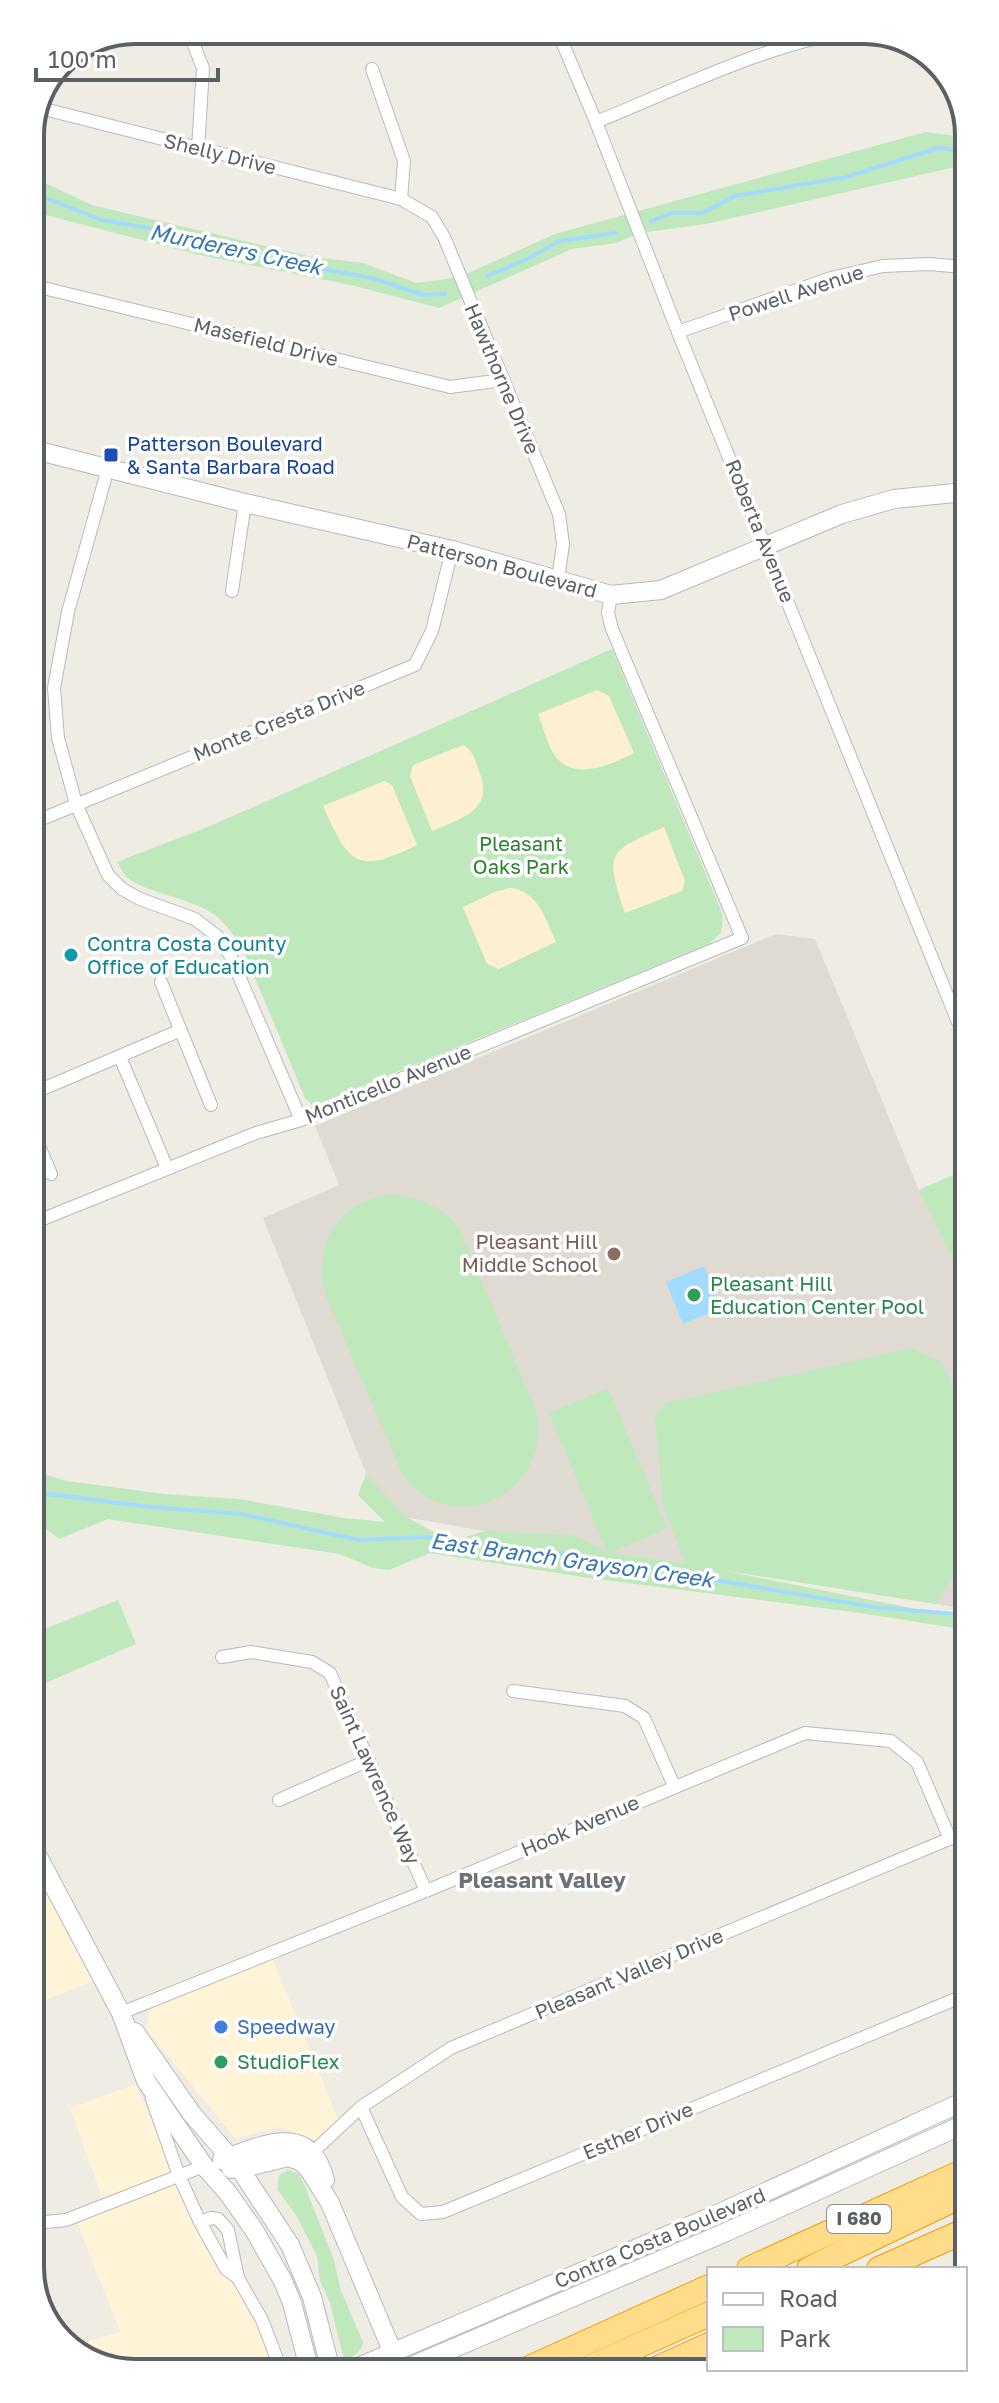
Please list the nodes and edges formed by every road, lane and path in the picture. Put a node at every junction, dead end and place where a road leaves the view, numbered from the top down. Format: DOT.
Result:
graph roads {
  1 [pos="194,44"];
  2 [pos="563,44"];
  3 [pos="797,44"];
  4 [pos="372,69"];
  5 [pos="48,110"];
  6 [pos="596,122"];
  7 [pos="198,149"];
  8 [pos="401,199"];
  9 [pos="955,266"];
  10 [pos="44,288"];
  11 [pos="678,332"];
  12 [pos="502,380"];
  13 [pos="44,452"];
  14 [pos="108,468"];
  15 [pos="955,493"];
  16 [pos="245,503"];
  17 [pos="767,545"];
  18 [pos="452,550"];
  19 [pos="558,580"];
  20 [pos="232,591"];
  21 [pos="611,595"];
  22 [pos="76,804"];
  23 [pos="44,818"];
  24 [pos="161,982"];
  25 [pos="955,1015"];
  26 [pos="181,1030"];
  27 [pos="120,1057"];
  28 [pos="44,1088"];
  29 [pos="211,1105"];
  30 [pos="301,1120"];
  31 [pos="44,1158"];
  32 [pos="167,1168"];
  33 [pos="51,1174"];
  34 [pos="44,1218"];
  35 [pos="222,1657"];
  36 [pos="513,1691"];
  37 [pos="369,1760"];
  38 [pos="674,1786"];
  39 [pos="279,1800"];
  40 [pos="955,1837"];
  41 [pos="950,1839"];
  42 [pos="44,1872"];
  43 [pos="426,1891"];
  44 [pos="955,1999"];
  45 [pos="121,2013"];
  46 [pos="146,2081"];
  47 [pos="955,2105"];
  48 [pos="361,2107"];
  49 [pos="955,2128"];
  50 [pos="312,2153"];
  51 [pos="235,2163"];
  52 [pos="204,2166"];
  53 [pos="955,2175"];
  54 [pos="179,2176"];
  55 [pos="955,2199"];
  56 [pos="330,2203"];
  57 [pos="44,2222"];
  58 [pos="200,2222"];
  59 [pos="955,2235"];
  60 [pos="753,2267"];
  61 [pos="813,2267"];
  62 [pos="884,2267"];
  63 [pos="238,2278"];
  64 [pos="707,2288"];
  65 [pos="707,2315"];
  66 [pos="707,2346"];
  67 [pos="393,2353"];
  68 [pos="278,2359"];
  69 [pos="307,2359"];
  70 [pos="328,2359"];
  71 [pos="378,2359"];
  72 [pos="395,2359"];
  73 [pos="428,2359"];
  74 [pos="549,2359"];
  75 [pos="609,2359"];
  76 [pos="678,2359"];
  1 -- 7 [label="street"];
  2 -- 6 [label="street, Roberta Avenue"];
  3 -- 6 [label="street"];
  4 -- 8 [label="street"];
  5 -- 7 [label="street, Shelly Drive"];
  6 -- 11 [label="street, Roberta Avenue"];
  7 -- 8 [label="street, Shelly Drive"];
  8 -- 12 [label="street, Hawthorne Drive"];
  9 -- 11 [label="street, Powell Avenue"];
  10 -- 12 [label="street, Masefield Drive"];
  11 -- 17 [label="street, Roberta Avenue"];
  12 -- 19 [label="street, Hawthorne Drive"];
  13 -- 14 [label="street, Patterson Boulevard"];
  14 -- 16 [label="street, Patterson Boulevard"];
  14 -- 22 [label="street"];
  15 -- 17 [label="street, Patterson Boulevard"];
  16 -- 18 [label="street, Patterson Boulevard"];
  16 -- 20 [label="street"];
  17 -- 21 [label="street, Patterson Boulevard"];
  17 -- 25 [label="street, Roberta Avenue"];
  18 -- 19 [label="street, Patterson Boulevard"];
  18 -- 22 [label="street, Monte Cresta Drive"];
  19 -- 21 [label="street, Patterson Boulevard"];
  21 -- 30 [label="street, Monticello Avenue"];
  22 -- 23 [label="street, Monte Cresta Drive"];
  22 -- 30 [label="street"];
  24 -- 26 [label="street"];
  26 -- 27 [label="street"];
  26 -- 29 [label="street"];
  27 -- 28 [label="street"];
  27 -- 32 [label="street"];
  30 -- 32 [label="street, Monticello Avenue"];
  31 -- 33 [label="street"];
  32 -- 34 [label="street, Monticello Avenue"];
  35 -- 37 [label="street, Saint Lawrence Way"];
  36 -- 38 [label="street"];
  37 -- 39 [label="street"];
  37 -- 43 [label="street, Saint Lawrence Way"];
  38 -- 41 [label="street, Hook Avenue"];
  38 -- 43 [label="street, Hook Avenue"];
  40 -- 41 [label="street, Pleasant Valley Drive"];
  41 -- 48 [label="street, Pleasant Valley Drive"];
  42 -- 45 [label="street"];
  43 -- 45 [label="street, Hook Avenue"];
  44 -- 48 [label="street, Esther Drive"];
  45 -- 46 [label="street"];
  45 -- 51 [label="street"];
  46 -- 52 [label="street"];
  46 -- 54 [label="street"];
  47 -- 67 [label="street, Contra Costa Boulevard"];
  48 -- 50 [label="street, Pleasant Valley Drive"];
  49 -- 73 [label="street, Contra Costa Boulevard"];
  50 -- 51 [label="street"];
  50 -- 56 [label="street"];
  51 -- 52 [label="street"];
  51 -- 56 [label="street"];
  51 -- 70 [label="street"];
  52 -- 54 [label="street"];
  52 -- 69 [label="street"];
  53 -- 60 [label="highway, I 680"];
  54 -- 57 [label="street"];
  54 -- 58 [label="street"];
  55 -- 61 [label="highway, I 680"];
  56 -- 67 [label="street"];
  58 -- 63 [label="street"];
  58 -- 63 [label="street"];
  59 -- 62 [label="highway, I 680"];
  63 -- 68 [label="street"];
  64 -- 74 [label="highway"];
  65 -- 75 [label="highway"];
  66 -- 76 [label="highway"];
  67 -- 71 [label="street, Contra Costa Boulevard"];
  67 -- 72 [label="street"];
}
